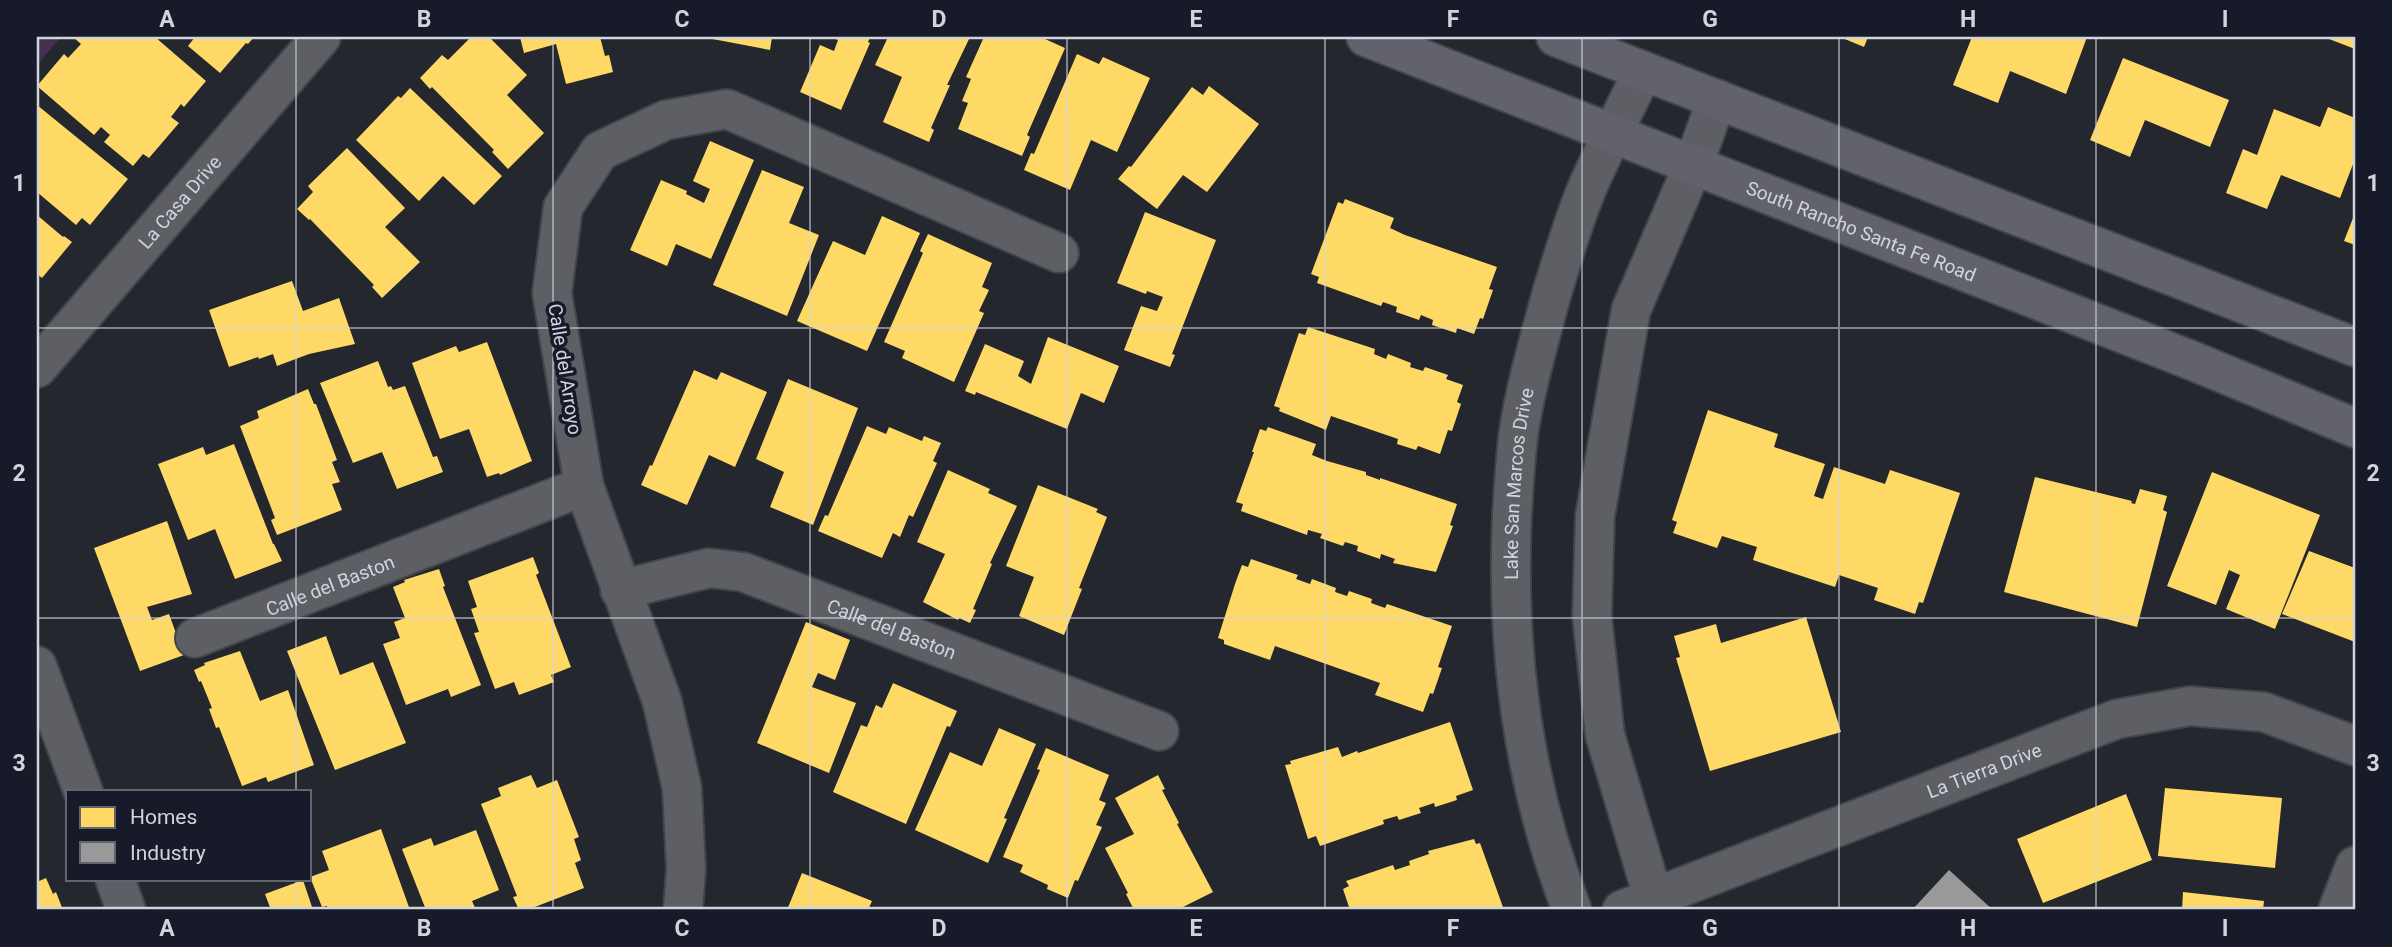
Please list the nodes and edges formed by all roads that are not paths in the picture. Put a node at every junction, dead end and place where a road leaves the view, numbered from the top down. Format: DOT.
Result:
graph roads {
  1 [pos="321,37"];
  2 [pos="1366,37"];
  3 [pos="1556,37"];
  4 [pos="1643,71"];
  5 [pos="1717,99"];
  6 [pos="1613,134"];
  7 [pos="1693,166"];
  8 [pos="1059,253"];
  9 [pos="2355,347"];
  10 [pos="37,368"];
  11 [pos="2355,428"];
  12 [pos="584,486"];
  13 [pos="620,590"];
  14 [pos="195,638"];
  15 [pos="37,666"];
  16 [pos="1159,731"];
  17 [pos="2355,746"];
  18 [pos="83,790"];
  19 [pos="2355,866"];
  20 [pos="115,880"];
  21 [pos="1644,906"];
  22 [pos="126,910"];
  23 [pos="683,910"];
  24 [pos="1572,910"];
  25 [pos="2338,910"];
  1 -- 10 [label="street, La Casa Drive"];
  2 -- 6 [label="main road, South Rancho Santa Fe Road"];
  3 -- 4 [label="main road"];
  4 -- 5 [label="main road"];
  4 -- 6 [label="street, Lake San Marcos Drive"];
  5 -- 7 [label="street"];
  5 -- 9 [label="main road"];
  6 -- 7 [label="main road, South Rancho Santa Fe Road"];
  6 -- 24 [label="street, Lake San Marcos Drive"];
  7 -- 11 [label="main road, South Rancho Santa Fe Road"];
  7 -- 21 [label="street"];
  8 -- 12 [label="street, Calle del Arroyo"];
  12 -- 13 [label="street, Calle del Arroyo"];
  12 -- 14 [label="street, Calle del Baston"];
  13 -- 16 [label="street, Calle del Baston"];
  13 -- 23 [label="street, Calle del Arroyo"];
  15 -- 18 [label="street"];
  17 -- 21 [label="street, La Tierra Drive"];
  19 -- 25 [label="street"];
  20 -- 22 [label="street"];
}
